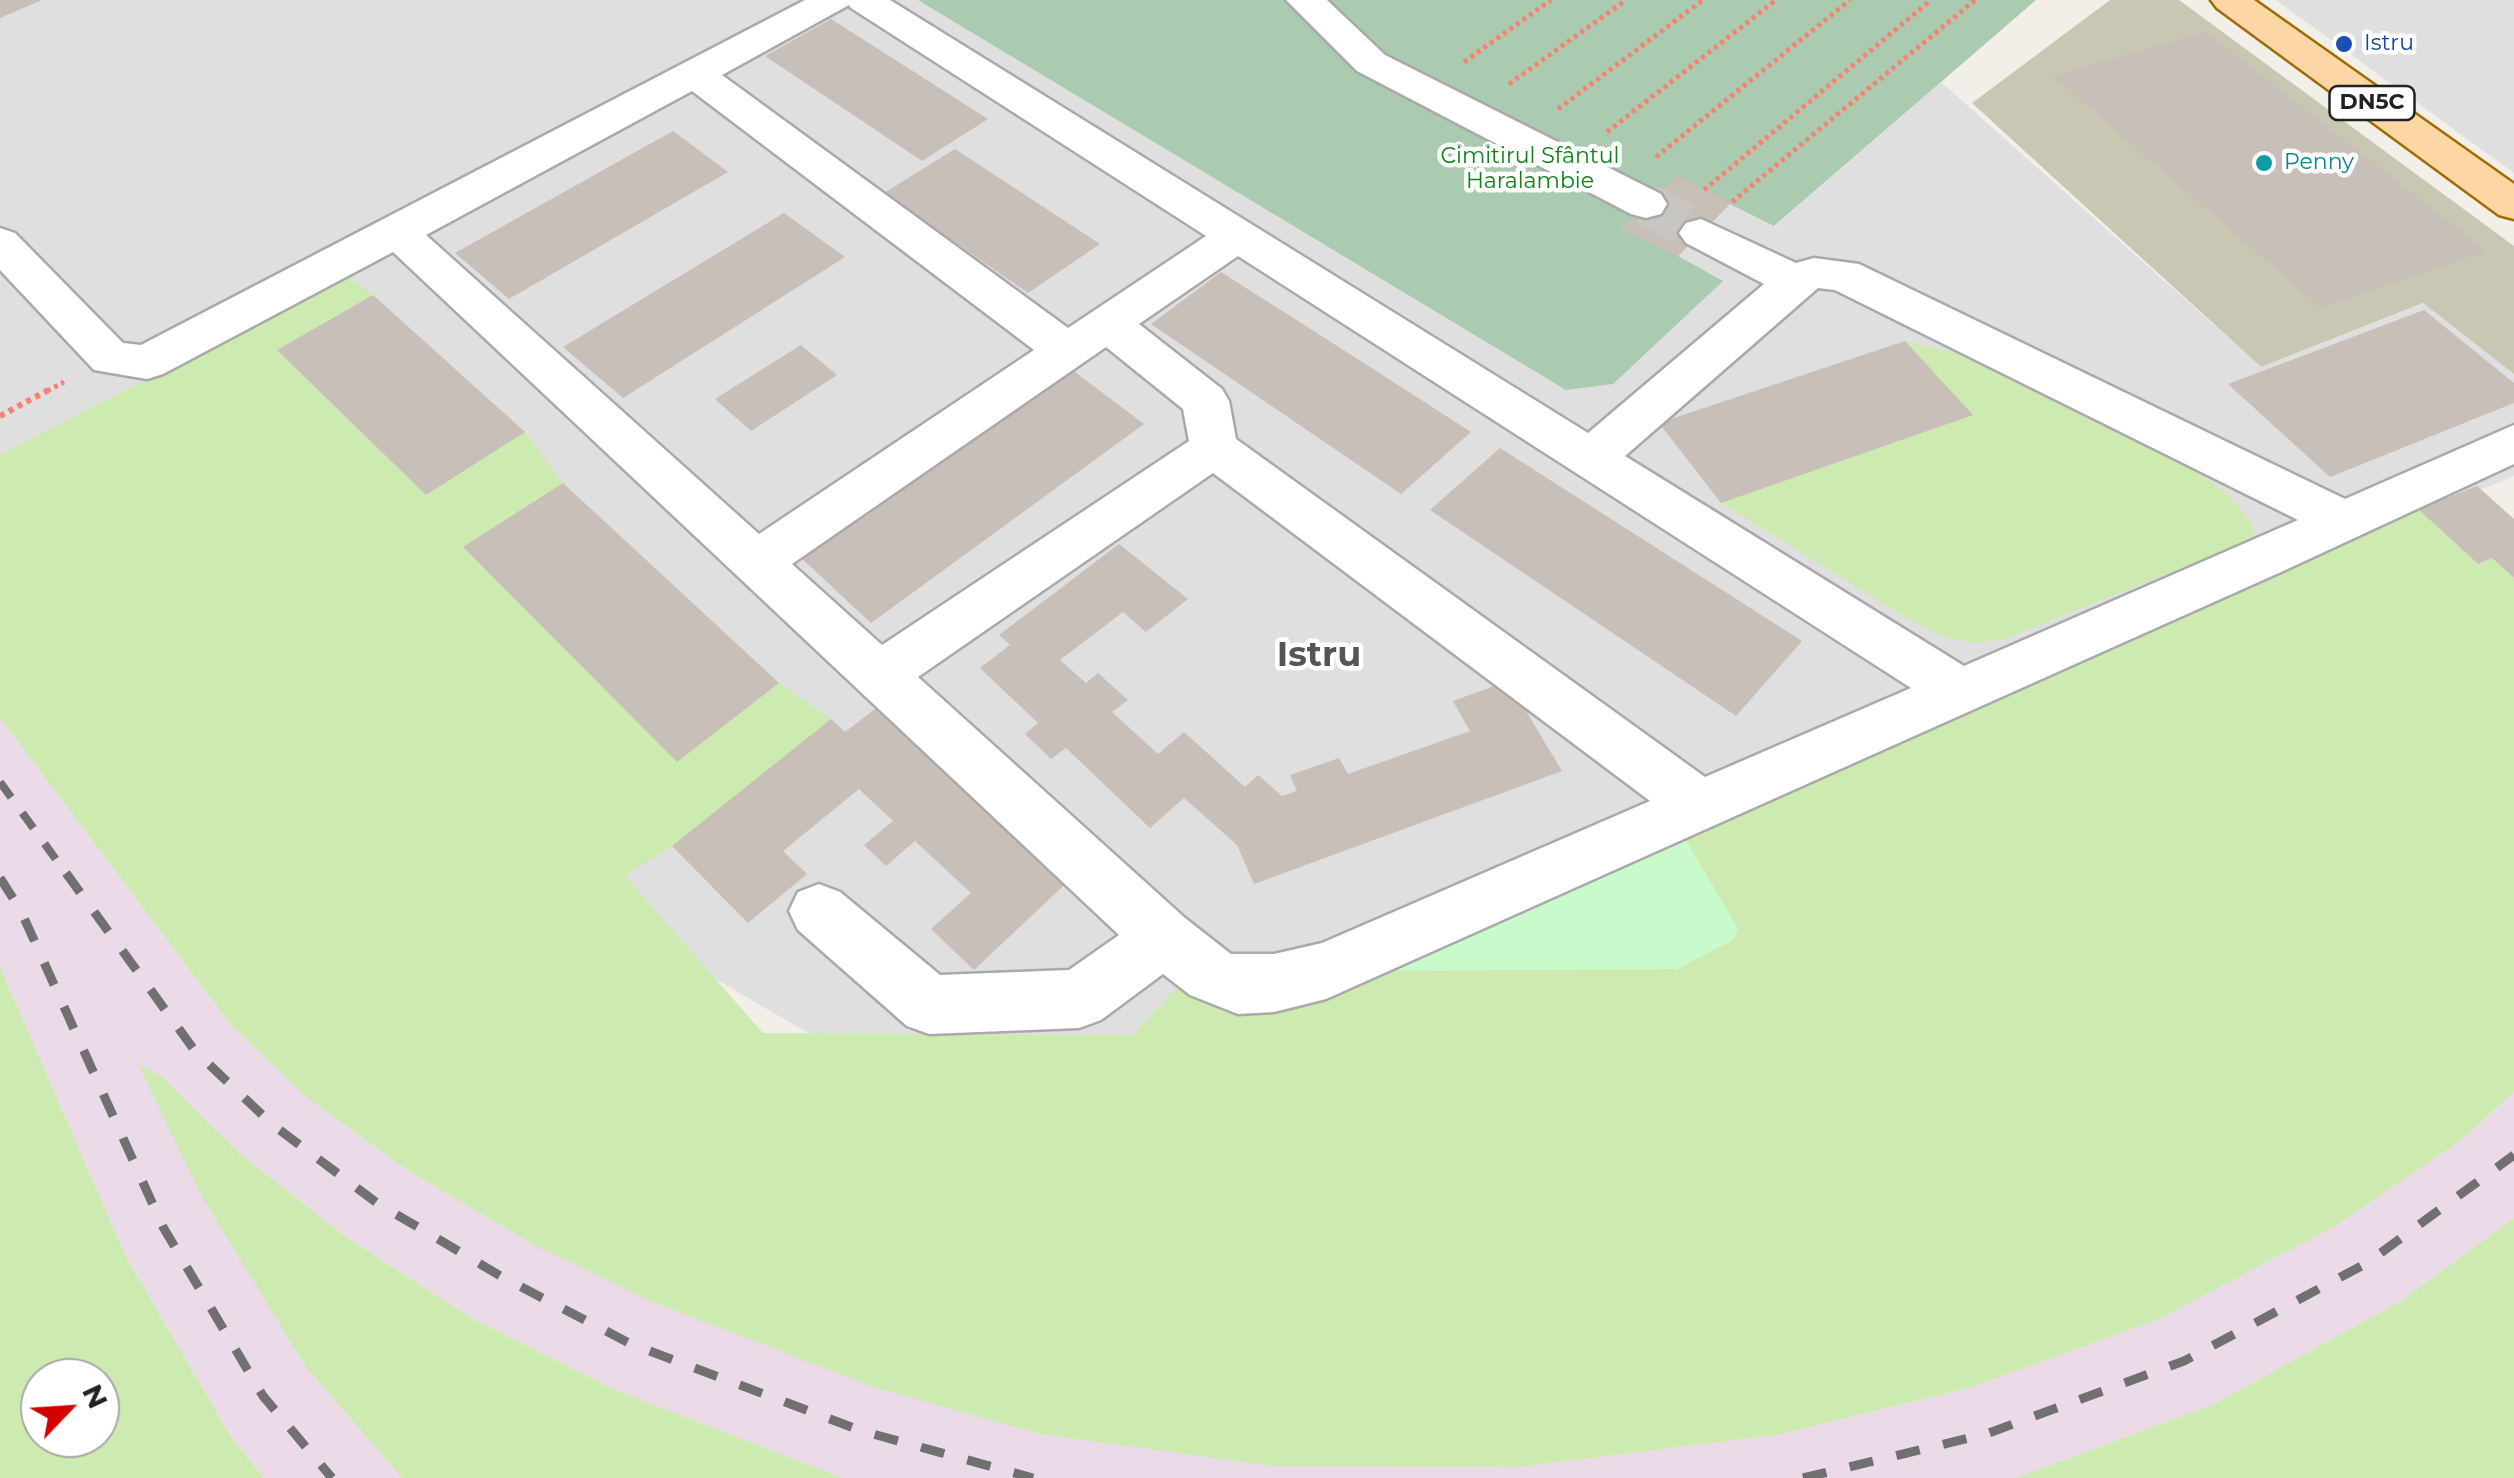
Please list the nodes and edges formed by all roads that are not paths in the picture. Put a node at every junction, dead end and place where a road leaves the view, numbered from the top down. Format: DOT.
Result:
graph roads {
  1 [pos="833,0"];
  2 [pos="864,0"];
  3 [pos="1305,0"];
  4 [pos="2230,0"];
  5 [pos="696,75"];
  6 [pos="1631,197"];
  7 [pos="2514,205"];
  8 [pos="397,232"];
  9 [pos="1701,233"];
  10 [pos="1238,235"];
  11 [pos="0,243"];
  12 [pos="1795,282"];
  13 [pos="1088,338"];
  14 [pos="2514,443"];
  15 [pos="1214,448"];
  16 [pos="1592,456"];
  17 [pos="2344,520"];
  18 [pos="756,562"];
  19 [pos="881,674"];
  20 [pos="1958,690"];
  21 [pos="1699,805"];
  22 [pos="819,910"];
  23 [pos="1164,938"];
  1 -- 5 [label="street"];
  2 -- 10 [label="street"];
  3 -- 6 [label="street"];
  4 -- 7 [label="main road, DN5C"];
  5 -- 8 [label="street"];
  5 -- 13 [label="street"];
  8 -- 11 [label="street"];
  8 -- 18 [label="street"];
  9 -- 12 [label="street"];
  10 -- 13 [label="street"];
  10 -- 16 [label="street"];
  12 -- 16 [label="street"];
  12 -- 17 [label="street"];
  13 -- 15 [label="street"];
  13 -- 18 [label="street"];
  14 -- 17 [label="street"];
  15 -- 19 [label="street"];
  15 -- 21 [label="street"];
  16 -- 20 [label="street"];
  17 -- 20 [label="street"];
  18 -- 19 [label="street"];
  19 -- 23 [label="street"];
  20 -- 21 [label="street"];
  21 -- 23 [label="street"];
  22 -- 23 [label="street"];
}
